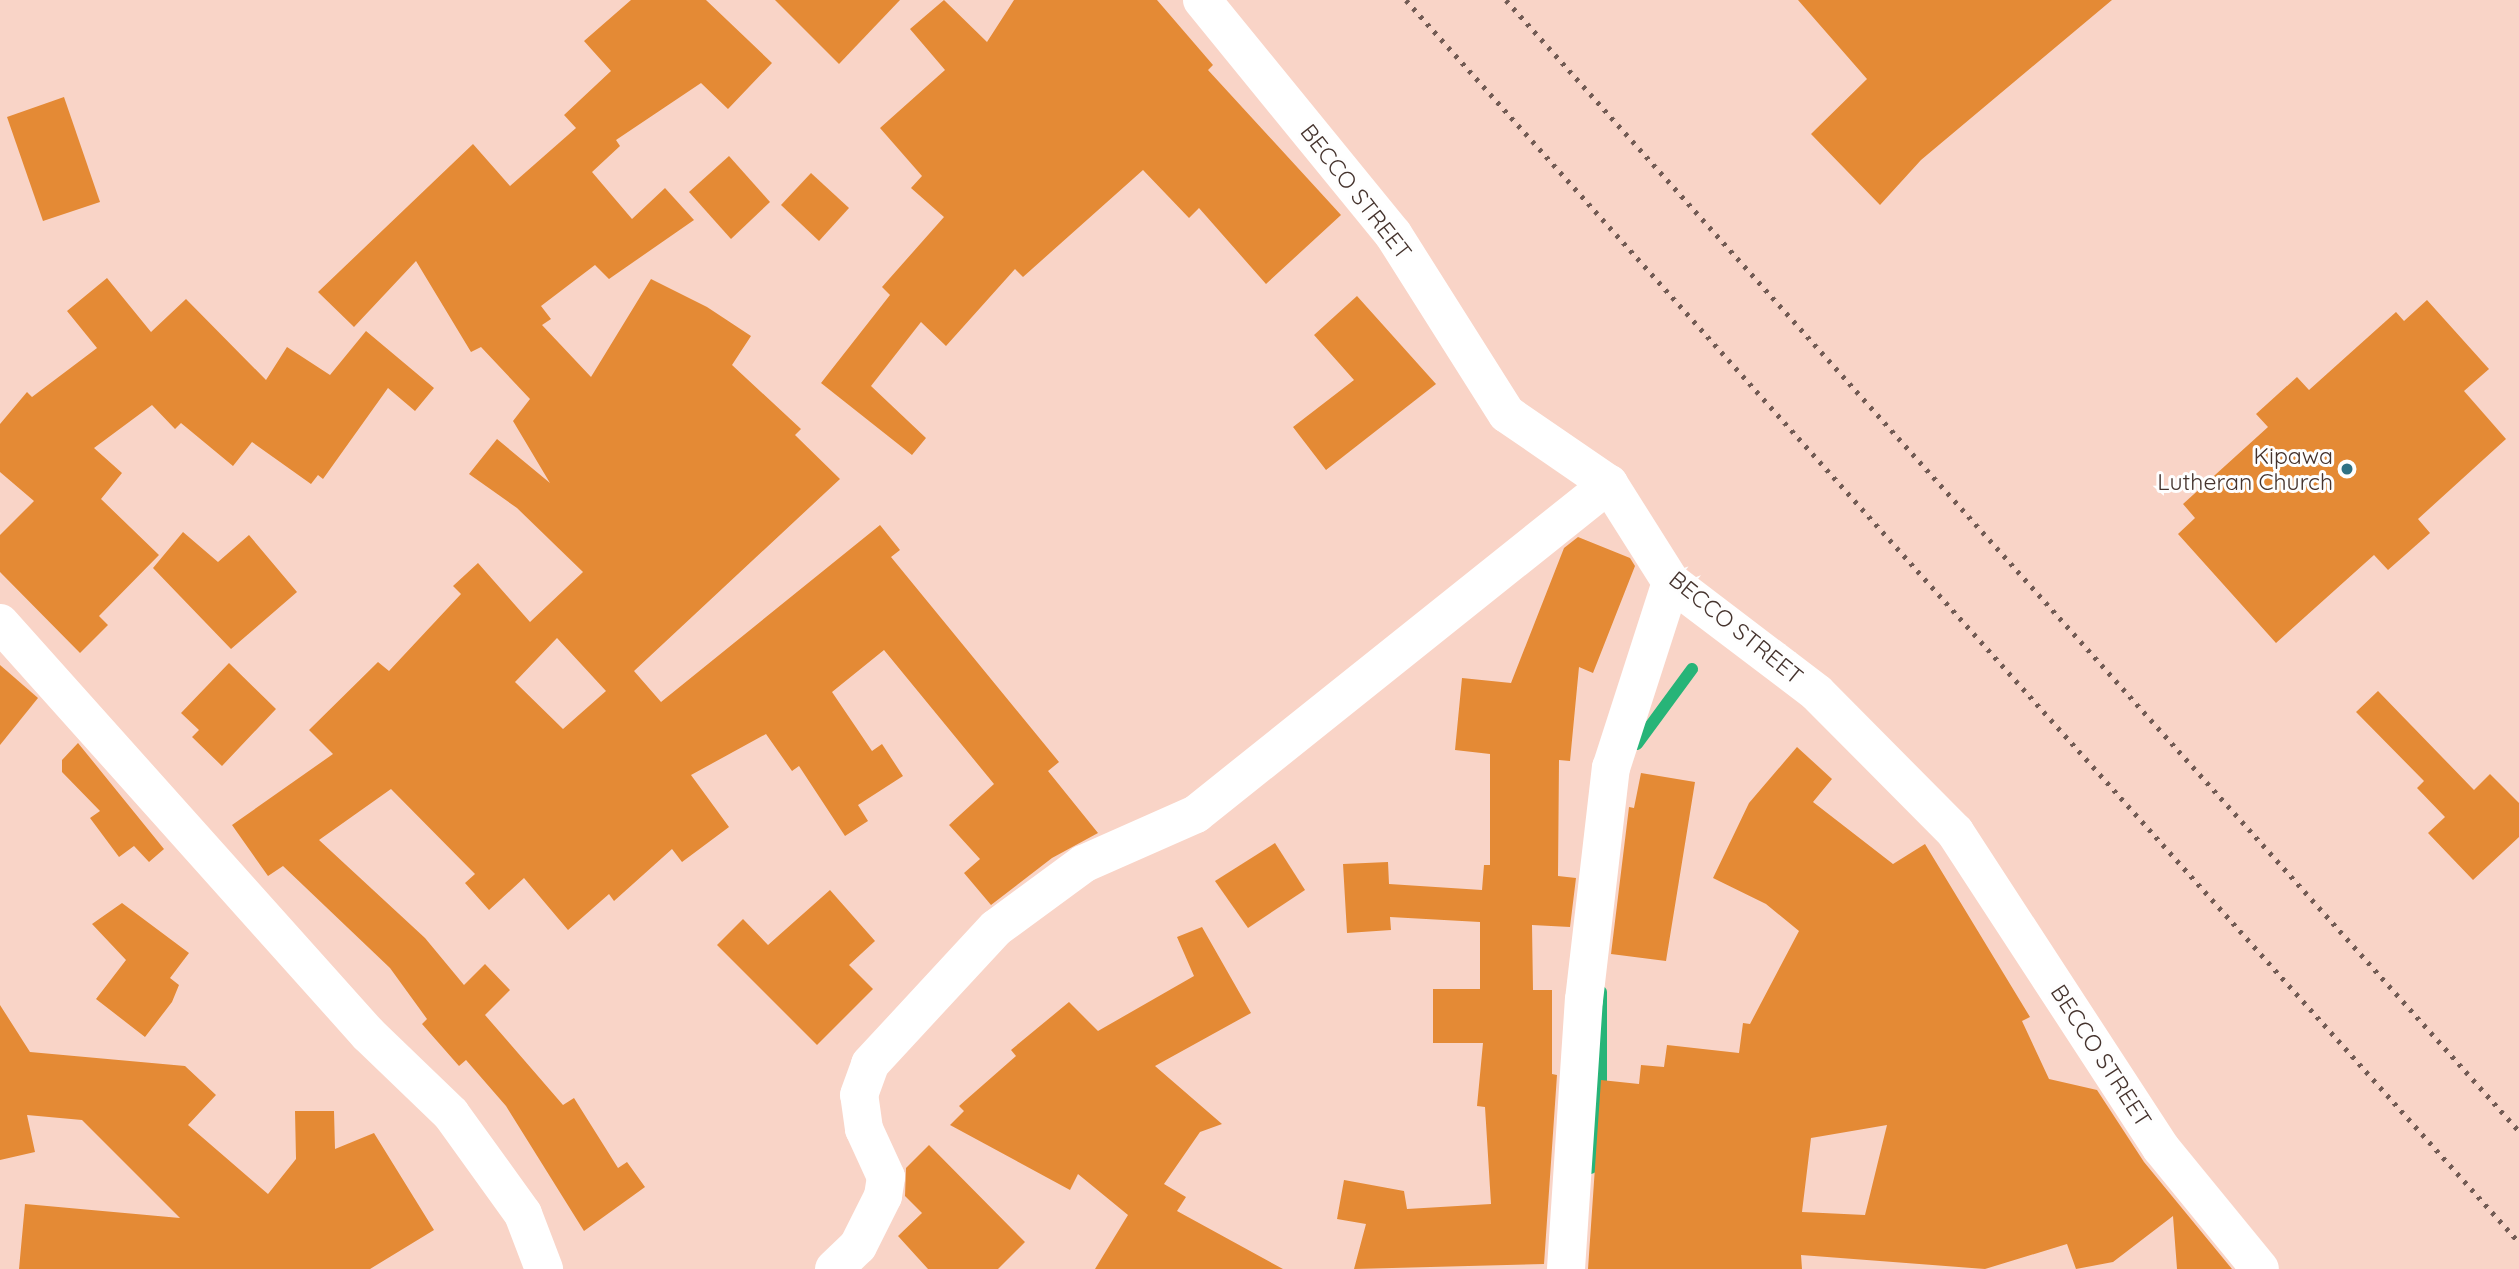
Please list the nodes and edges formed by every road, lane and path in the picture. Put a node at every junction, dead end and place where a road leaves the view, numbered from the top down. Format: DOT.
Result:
graph roads {
  1 [pos="1202,0"];
  2 [pos="1609,484"];
  3 [pos="1671,582"];
  4 [pos="0,623"];
  5 [pos="544,1269"];
  6 [pos="834,1269"];
  7 [pos="1566,1269"];
  8 [pos="2260,1269"];
  1 -- 2 [label="street, BECCO STREET"];
  2 -- 3 [label="street, BECCO STREET"];
  2 -- 6 [label="street"];
  3 -- 7 [label="street"];
  3 -- 8 [label="street, BECCO STREET"];
  4 -- 5 [label="street"];
}
